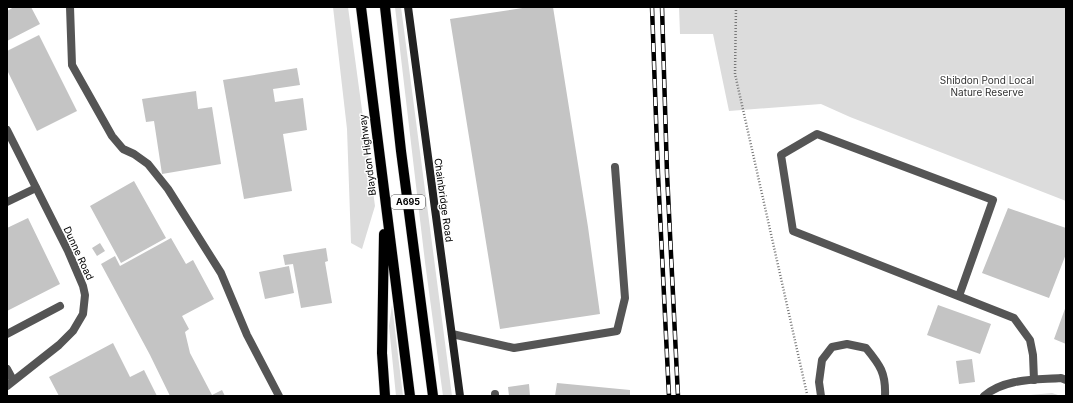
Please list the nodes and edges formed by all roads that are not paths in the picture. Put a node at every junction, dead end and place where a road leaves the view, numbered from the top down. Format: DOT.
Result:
graph roads {
  1 [pos="70,7"];
  2 [pos="361,7"];
  3 [pos="385,7"];
  4 [pos="408,7"];
  5 [pos="7,130"];
  6 [pos="615,167"];
  7 [pos="36,188"];
  8 [pos="384,198"];
  9 [pos="7,202"];
  10 [pos="959,296"];
  11 [pos="60,306"];
  12 [pos="7,334"];
  13 [pos="452,334"];
  14 [pos="7,369"];
  15 [pos="1034,380"];
  16 [pos="1066,380"];
  17 [pos="10,383"];
  18 [pos="279,396"];
  19 [pos="385,396"];
  20 [pos="410,396"];
  21 [pos="433,396"];
  22 [pos="460,396"];
  23 [pos="821,396"];
  24 [pos="885,396"];
  25 [pos="984,396"];
  1 -- 18 [label="street"];
  2 -- 8 [label="main road, Blaydon Highway / A695"];
  3 -- 21 [label="main road, A695"];
  4 -- 13 [label="main road, Chainbridge Road"];
  5 -- 7 [label="street, Dunne Road"];
  6 -- 13 [label="street"];
  7 -- 9 [label="street"];
  7 -- 17 [label="street, Dunne Road"];
  8 -- 19 [label="main road"];
  8 -- 20 [label="main road, Blaydon Highway / A695"];
  10 -- 10 [label="street"];
  10 -- 15 [label="street"];
  11 -- 12 [label="street"];
  13 -- 22 [label="main road, Chainbridge Road"];
  14 -- 17 [label="street"];
  15 -- 16 [label="street"];
  15 -- 25 [label="street"];
  23 -- 24 [label="street"];
}
